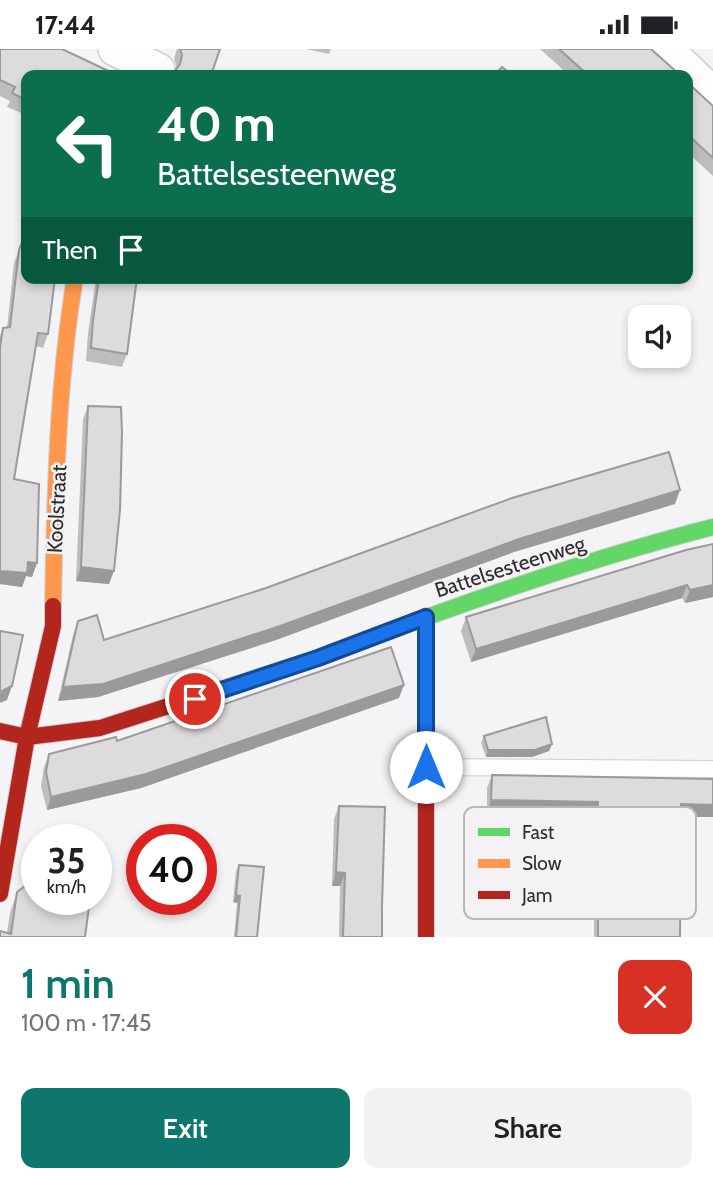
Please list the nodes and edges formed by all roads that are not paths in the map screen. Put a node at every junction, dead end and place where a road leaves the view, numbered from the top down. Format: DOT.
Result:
graph roads {
  1 [pos="115,49"];
  2 [pos="666,49"];
  3 [pos="160,65"];
  4 [pos="688,70"];
  5 [pos="693,75"];
  6 [pos="713,94"];
  7 [pos="74,284"];
  8 [pos="713,527"];
  9 [pos="426,617"];
  10 [pos="0,731"];
  11 [pos="27,737"];
  12 [pos="426,767"];
  13 [pos="713,769"];
  14 [pos="0,894"];
  15 [pos="426,937"];
  1 -- 3 [label="street"];
  2 -- 4 [label="street"];
  5 -- 6 [label="street"];
  7 -- 11 [label="street, Koolstraat"];
  8 -- 9 [label="street, Battelsesteenweg"];
  9 -- 11 [label="street, Battelsesteenweg"];
  9 -- 12 [label="street"];
  10 -- 11 [label="street, Battelsesteenweg"];
  11 -- 14 [label="street, Koolstraat"];
  12 -- 13 [label="lane"];
  12 -- 15 [label="street"];
}
